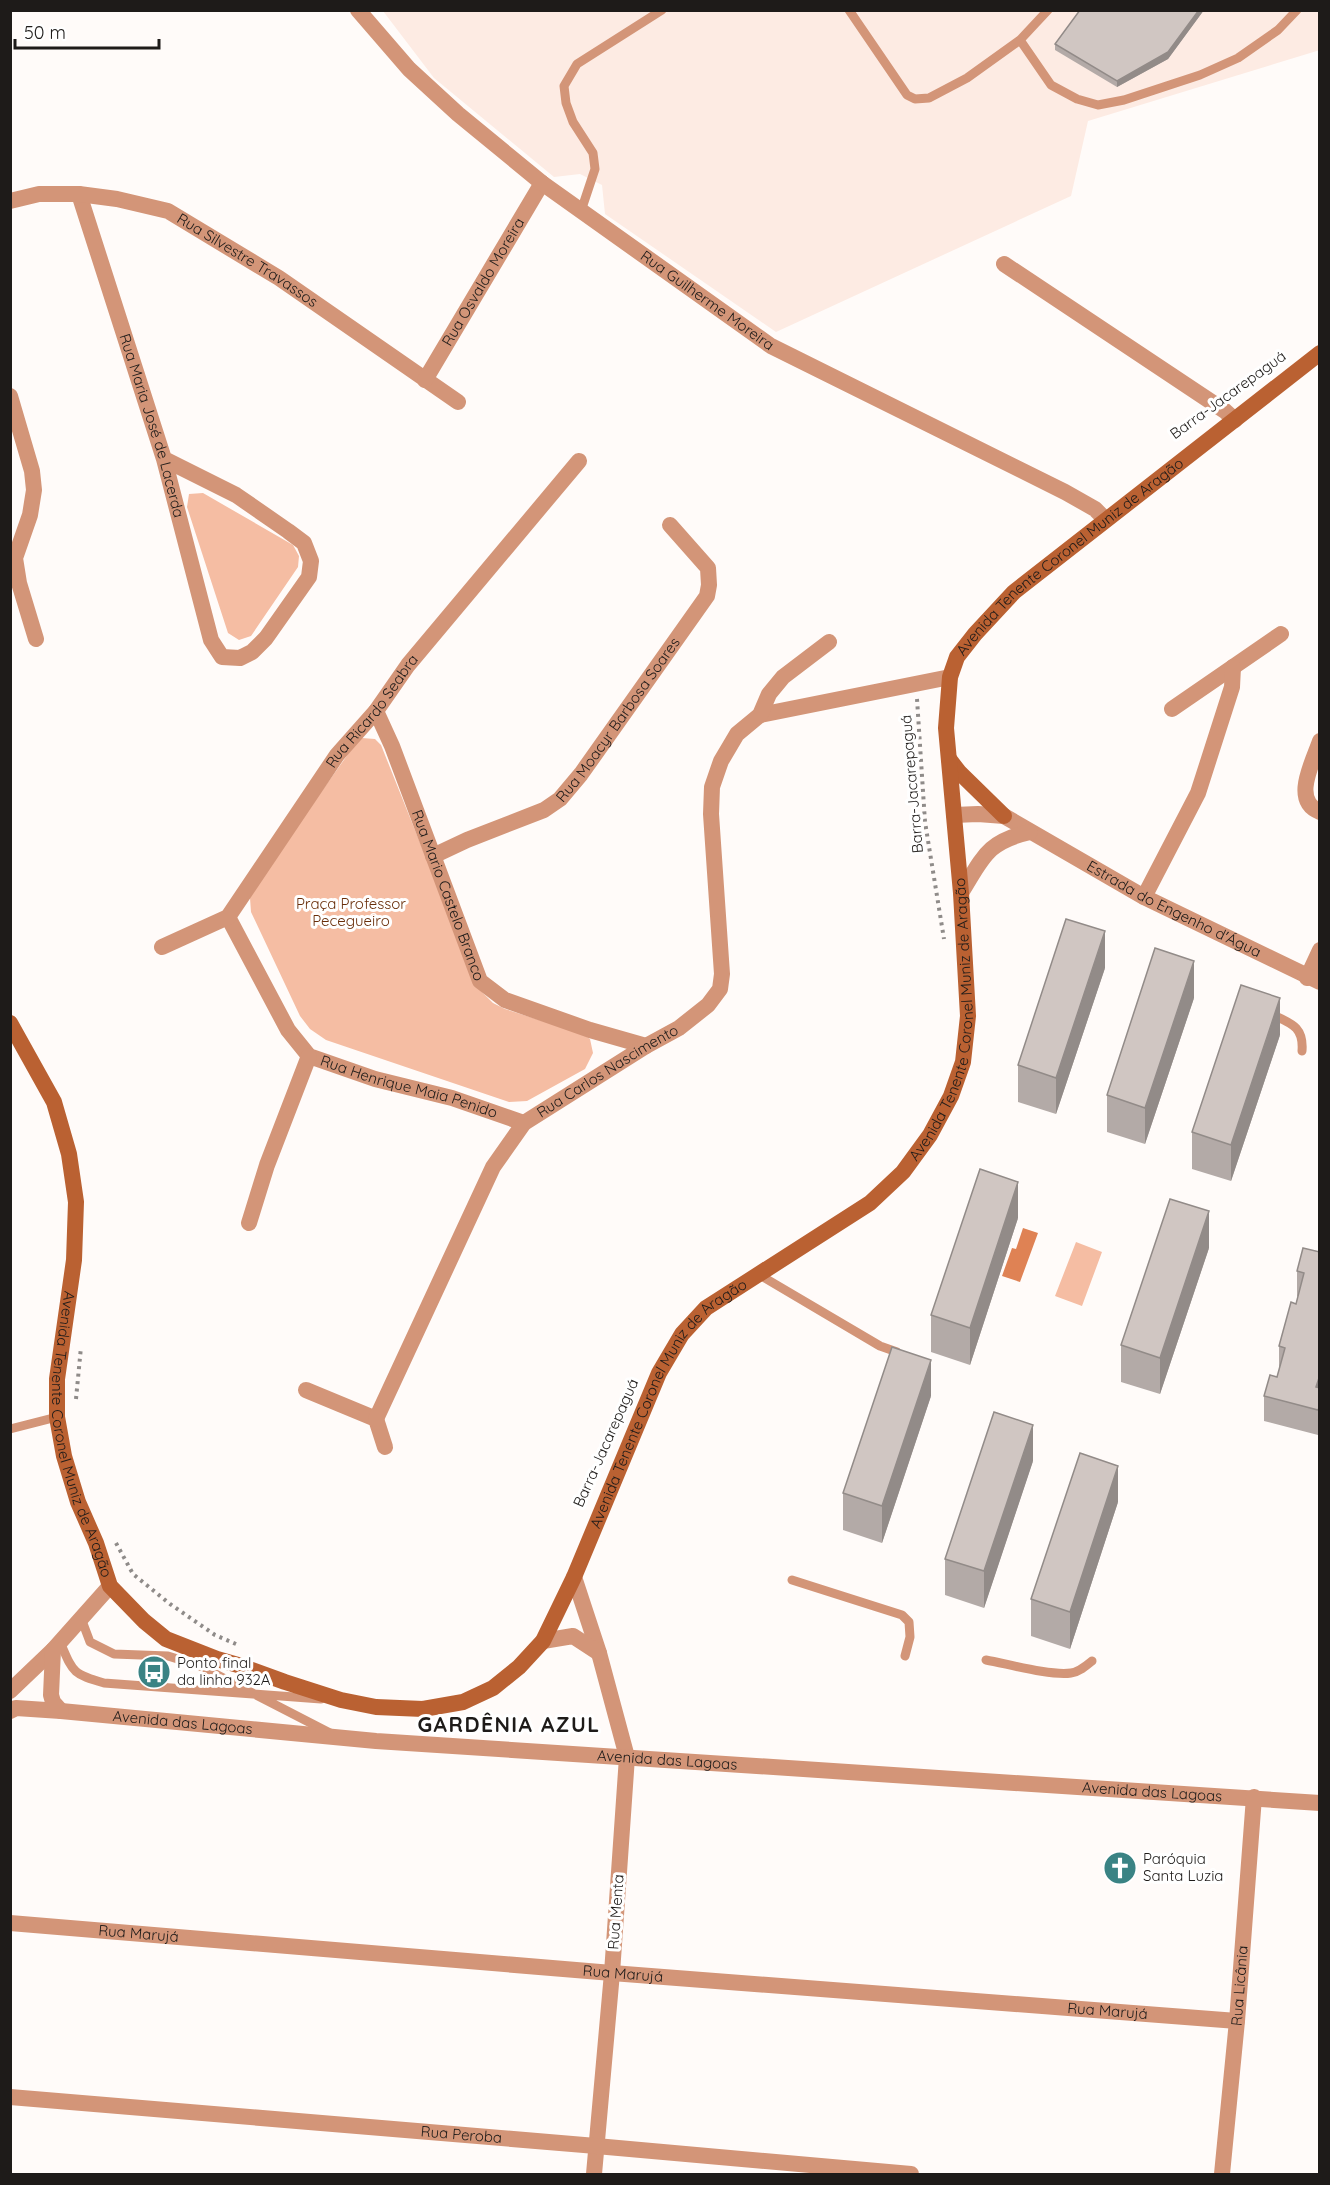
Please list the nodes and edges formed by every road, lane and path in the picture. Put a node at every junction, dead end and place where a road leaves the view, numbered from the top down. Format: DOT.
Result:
graph roads {
  1 [pos="358,10"];
  2 [pos="662,10"];
  3 [pos="849,10"];
  4 [pos="1048,10"];
  5 [pos="1297,10"];
  6 [pos="1020,40"];
  7 [pos="542,183"];
  8 [pos="79,194"];
  9 [pos="10,201"];
  10 [pos="581,211"];
  11 [pos="1004,264"];
  12 [pos="1320,353"];
  13 [pos="425,380"];
  14 [pos="10,396"];
  15 [pos="458,402"];
  16 [pos="1235,420"];
  17 [pos="164,459"];
  18 [pos="579,461"];
  19 [pos="1105,519"];
  20 [pos="670,525"];
  21 [pos="1281,634"];
  22 [pos="36,639"];
  23 [pos="829,642"];
  24 [pos="1233,667"];
  25 [pos="950,677"];
  26 [pos="924,682"];
  27 [pos="1172,709"];
  28 [pos="376,711"];
  29 [pos="760,715"];
  30 [pos="1320,741"];
  31 [pos="949,758"];
  32 [pos="1320,812"];
  33 [pos="954,815"];
  34 [pos="1004,816"];
  35 [pos="1030,832"];
  36 [pos="434,856"];
  37 [pos="961,893"];
  38 [pos="1144,897"];
  39 [pos="228,917"];
  40 [pos="162,947"];
  41 [pos="946,947"];
  42 [pos="1320,950"];
  43 [pos="1313,980"];
  44 [pos="1261,1009"];
  45 [pos="10,1023"];
  46 [pos="646,1046"];
  47 [pos="1302,1051"];
  48 [pos="309,1056"];
  49 [pos="524,1123"];
  50 [pos="249,1223"];
  51 [pos="758,1274"];
  52 [pos="82,1338"];
  53 [pos="897,1352"];
  54 [pos="306,1390"];
  55 [pos="75,1407"];
  56 [pos="57,1417"];
  57 [pos="376,1419"];
  58 [pos="10,1429"];
  59 [pos="385,1447"];
  60 [pos="113,1538"];
  61 [pos="574,1577"];
  62 [pos="792,1580"];
  63 [pos="110,1586"];
  64 [pos="81,1618"];
  65 [pos="543,1641"];
  66 [pos="57,1646"];
  67 [pos="244,1648"];
  68 [pos="599,1653"];
  69 [pos="905,1656"];
  70 [pos="986,1660"];
  71 [pos="1092,1661"];
  72 [pos="10,1691"];
  73 [pos="252,1695"];
  74 [pos="341,1700"];
  75 [pos="12,1708"];
  76 [pos="61,1711"];
  77 [pos="340,1737"];
  78 [pos="627,1757"];
  79 [pos="1254,1797"];
  80 [pos="1320,1803"];
  81 [pos="10,1923"];
  82 [pos="612,1973"];
  83 [pos="1237,2021"];
  84 [pos="10,2097"];
  85 [pos="596,2146"];
  86 [pos="594,2175"];
  87 [pos="911,2175"];
  88 [pos="1222,2175"];
  1 -- 7 [label="street, Rua Guilherme Moreira"];
  2 -- 10 [label="lane"];
  3 -- 6 [label="lane"];
  4 -- 6 [label="lane"];
  5 -- 6 [label="lane"];
  7 -- 10 [label="street, Rua Guilherme Moreira"];
  7 -- 13 [label="street, Rua Osvaldo Moreira"];
  8 -- 9 [label="street, Rua Silvestre Travassos"];
  8 -- 13 [label="street, Rua Silvestre Travassos"];
  8 -- 17 [label="street, Rua Maria José de Lacerda"];
  10 -- 19 [label="street, Rua Guilherme Moreira"];
  11 -- 16 [label="street"];
  12 -- 16 [label="main road, Avenida Tenente Coronel Muniz de Aragão"];
  13 -- 15 [label="street, Rua Silvestre Travassos"];
  14 -- 22 [label="street"];
  16 -- 19 [label="main road, Avenida Tenente Coronel Muniz de Aragão"];
  17 -- 17 [label="street, Rua Maria José de Lacerda"];
  18 -- 28 [label="street, Rua Ricardo Seabra"];
  19 -- 25 [label="main road, Avenida Tenente Coronel Muniz de Aragão"];
  20 -- 36 [label="street, Rua Moacyr Barbosa Soares"];
  21 -- 24 [label="street"];
  23 -- 29 [label="street, Rua Carlos Nascimento"];
  24 -- 27 [label="street"];
  24 -- 38 [label="street"];
  25 -- 26 [label="street, Rua Carlos Nascimento"];
  25 -- 31 [label="main road, Avenida Tenente Coronel Muniz de Aragão"];
  26 -- 29 [label="street, Rua Carlos Nascimento"];
  26 -- 41 [label="path, Barra-Jacarepaguá"];
  28 -- 36 [label="street, Rua Mario Castelo Branco"];
  28 -- 39 [label="street, Rua Ricardo Seabra"];
  29 -- 46 [label="street, Rua Carlos Nascimento"];
  30 -- 32 [label="street"];
  31 -- 33 [label="main road, Avenida Tenente Coronel Muniz de Aragão"];
  31 -- 34 [label="main road"];
  33 -- 34 [label="street, Estrada do Engenho d'Água"];
  33 -- 37 [label="main road, Avenida Tenente Coronel Muniz de Aragão"];
  34 -- 35 [label="street, Estrada do Engenho d'Água"];
  35 -- 37 [label="street"];
  35 -- 38 [label="street, Estrada do Engenho d'Água"];
  36 -- 46 [label="street, Rua Mario Castelo Branco"];
  37 -- 51 [label="main road, Avenida Tenente Coronel Muniz de Aragão"];
  38 -- 43 [label="street, Estrada do Engenho d'Água"];
  39 -- 40 [label="street"];
  39 -- 48 [label="street, Rua Henrique Maia Penido"];
  42 -- 43 [label="street"];
  44 -- 47 [label="lane"];
  45 -- 56 [label="main road, Avenida Tenente Coronel Muniz de Aragão"];
  46 -- 49 [label="street, Rua Carlos Nascimento"];
  48 -- 49 [label="street, Rua Henrique Maia Penido"];
  48 -- 50 [label="street"];
  49 -- 57 [label="street, Rua Carlos Nascimento"];
  51 -- 53 [label="lane"];
  51 -- 61 [label="main road, Avenida Tenente Coronel Muniz de Aragão"];
  52 -- 55 [label="path"];
  54 -- 57 [label="street"];
  56 -- 58 [label="lane"];
  56 -- 63 [label="main road, Avenida Tenente Coronel Muniz de Aragão"];
  57 -- 59 [label="street"];
  60 -- 67 [label="path"];
  61 -- 65 [label="main road, Avenida Tenente Coronel Muniz de Aragão"];
  61 -- 68 [label="street, Rua Menta"];
  62 -- 69 [label="lane"];
  63 -- 64 [label="street"];
  63 -- 74 [label="main road, Avenida Tenente Coronel Muniz de Aragão"];
  64 -- 66 [label="street"];
  64 -- 73 [label="lane"];
  65 -- 68 [label="street"];
  65 -- 74 [label="main road, Avenida Tenente Coronel Muniz de Aragão"];
  66 -- 72 [label="street"];
  66 -- 73 [label="lane"];
  66 -- 76 [label="street"];
  68 -- 78 [label="street, Rua Menta"];
  70 -- 71 [label="lane"];
  73 -- 74 [label="lane"];
  73 -- 77 [label="lane"];
  75 -- 76 [label="street, Avenida das Lagoas"];
  76 -- 77 [label="street, Avenida das Lagoas"];
  77 -- 78 [label="street, Avenida das Lagoas"];
  78 -- 79 [label="street, Avenida das Lagoas"];
  78 -- 82 [label="street, Rua Menta"];
  79 -- 80 [label="street, Avenida das Lagoas"];
  79 -- 83 [label="street, Rua Licânia"];
  81 -- 82 [label="street, Rua Marujá"];
  82 -- 83 [label="street, Rua Marujá"];
  82 -- 85 [label="street, Rua Menta"];
  83 -- 88 [label="street, Rua Licânia"];
  84 -- 85 [label="street, Rua Peroba"];
  85 -- 86 [label="street, Rua Menta"];
  85 -- 87 [label="street, Rua Peroba"];
}
